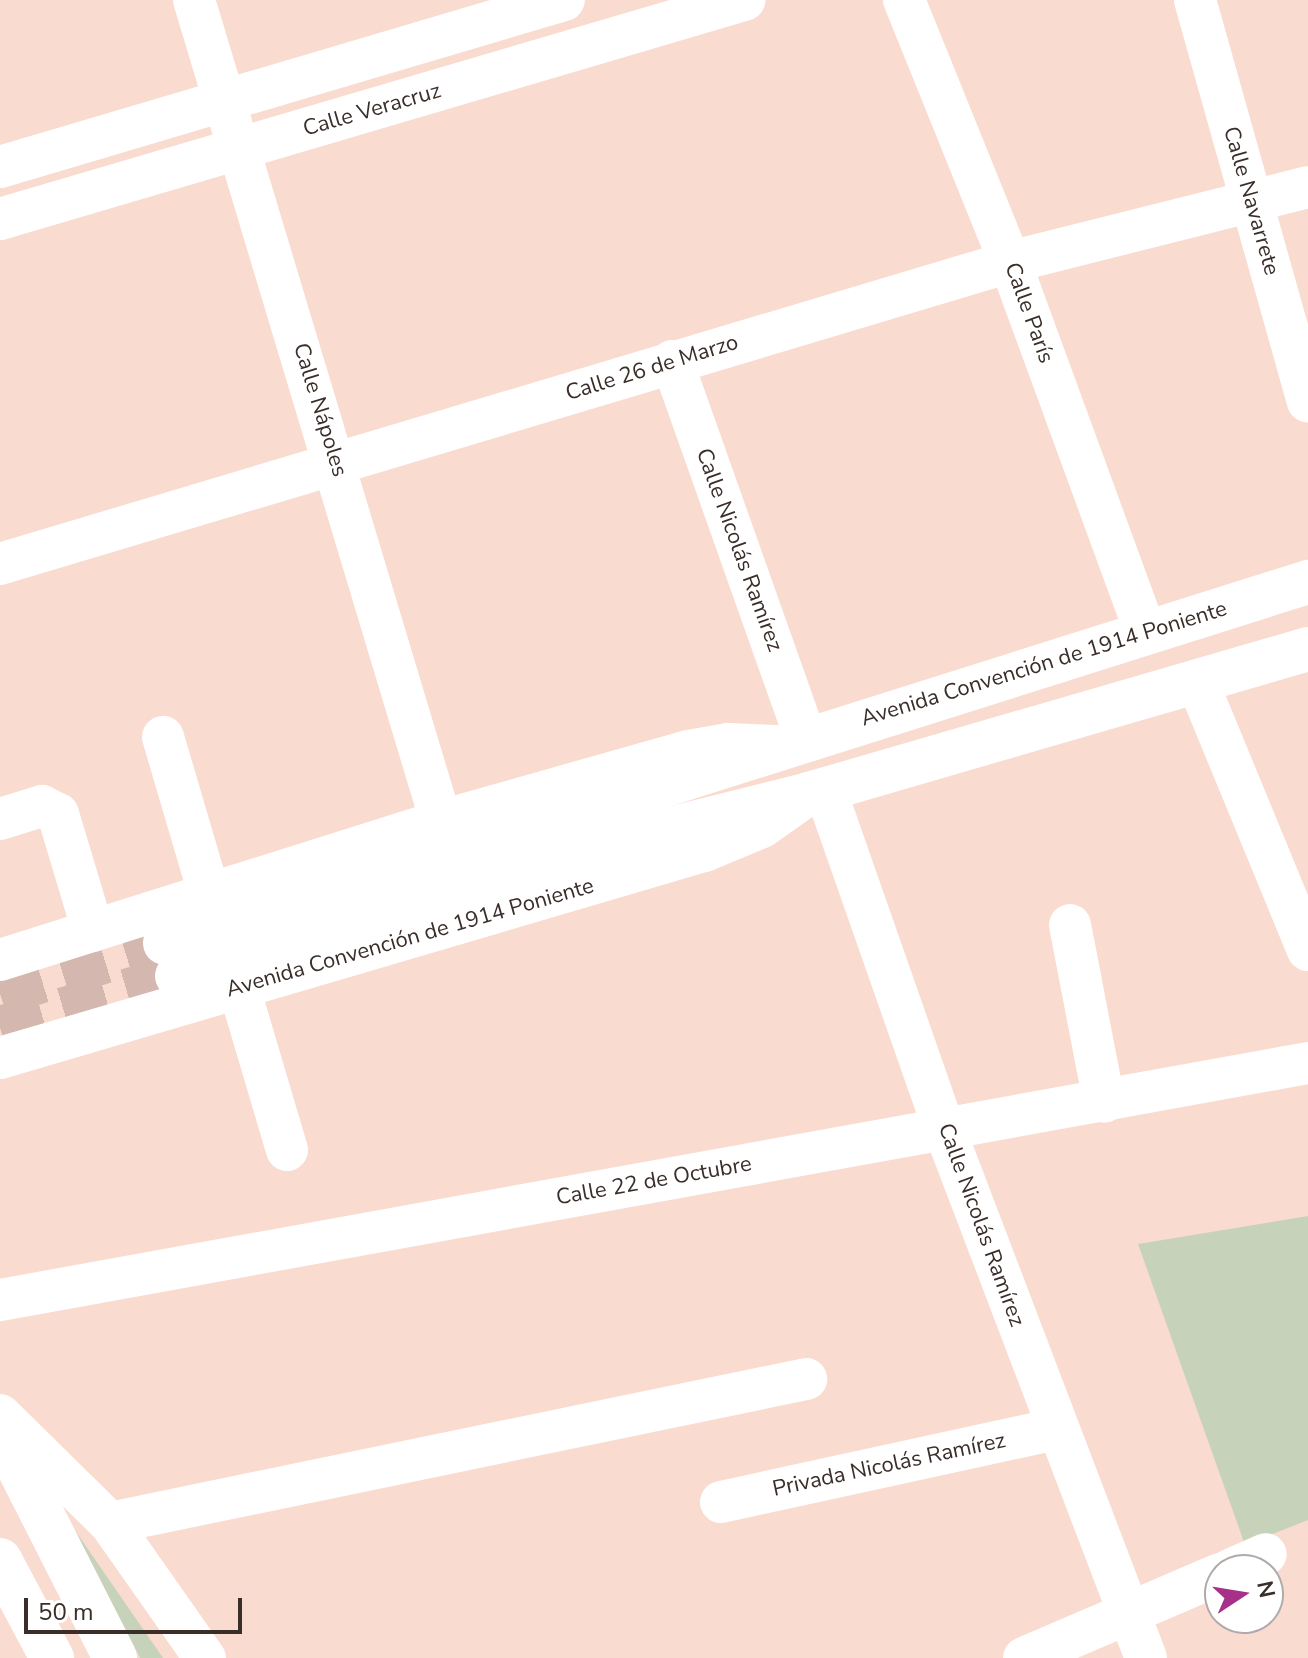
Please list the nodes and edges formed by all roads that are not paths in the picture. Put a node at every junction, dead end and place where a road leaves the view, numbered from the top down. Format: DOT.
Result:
graph roads {
  1 [pos="194,0"];
  2 [pos="564,0"];
  3 [pos="744,0"];
  4 [pos="904,0"];
  5 [pos="1195,0"];
  6 [pos="225,103"];
  7 [pos="239,149"];
  8 [pos="0,167"];
  9 [pos="1308,187"];
  10 [pos="1251,200"];
  11 [pos="0,219"];
  12 [pos="1010,262"];
  13 [pos="672,361"];
  14 [pos="1308,401"];
  15 [pos="337,465"];
  16 [pos="0,564"];
  17 [pos="1308,582"];
  18 [pos="1145,631"];
  19 [pos="1308,649"];
  20 [pos="1197,681"];
  21 [pos="163,737"];
  22 [pos="793,743"];
  23 [pos="817,792"];
  24 [pos="0,819"];
  25 [pos="441,821"];
  26 [pos="209,893"];
  27 [pos="1070,925"];
  28 [pos="93,931"];
  29 [pos="1308,950"];
  30 [pos="0,960"];
  31 [pos="239,988"];
  32 [pos="0,1058"];
  33 [pos="1308,1063"];
  34 [pos="1104,1102"];
  35 [pos="944,1128"];
  36 [pos="287,1150"];
  37 [pos="0,1300"];
  38 [pos="806,1379"];
  39 [pos="0,1415"];
  40 [pos="1057,1429"];
  41 [pos="0,1431"];
  42 [pos="721,1502"];
  43 [pos="110,1523"];
  44 [pos="0,1560"];
  45 [pos="1204,1581"];
  46 [pos="1129,1615"];
  47 [pos="52,1658"];
  48 [pos="115,1658"];
  49 [pos="205,1658"];
  50 [pos="1024,1658"];
  51 [pos="1146,1658"];
  1 -- 6 [label="street, Calle Nápoles"];
  2 -- 6 [label="street"];
  3 -- 7 [label="street, Calle Veracruz"];
  4 -- 12 [label="street, Calle París"];
  5 -- 10 [label="street, Calle Navarrete"];
  6 -- 7 [label="street, Calle Nápoles"];
  6 -- 8 [label="street"];
  7 -- 11 [label="street, Calle Veracruz"];
  7 -- 15 [label="street, Calle Nápoles"];
  9 -- 10 [label="street, Calle 26 de Marzo"];
  10 -- 12 [label="street, Calle 26 de Marzo"];
  10 -- 14 [label="street, Calle Navarrete"];
  12 -- 13 [label="street, Calle 26 de Marzo"];
  12 -- 18 [label="street, Calle París"];
  13 -- 15 [label="street, Calle 26 de Marzo"];
  13 -- 22 [label="street, Calle Nicolás Ramírez"];
  15 -- 16 [label="street, Calle 26 de Marzo"];
  15 -- 25 [label="street, Calle Nápoles"];
  17 -- 18 [label="main road, Avenida Convención de 1914 Poniente"];
  18 -- 22 [label="main road, Avenida Convención de 1914 Poniente"];
  19 -- 20 [label="main road, Avenida Convención de 1914 Poniente"];
  20 -- 23 [label="main road, Avenida Convención de 1914 Poniente"];
  20 -- 29 [label="street"];
  21 -- 26 [label="street"];
  22 -- 23 [label="main road, Avenida Convención de 1914 Poniente"];
  22 -- 25 [label="street, Avenida Convención de 1914 Poniente"];
  23 -- 31 [label="street, Avenida Convención de 1914 Poniente"];
  23 -- 35 [label="street, Calle Nicolás Ramírez"];
  24 -- 28 [label="street"];
  25 -- 26 [label="street, Avenida Convención de 1914 Poniente"];
  26 -- 28 [label="street, Avenida Convención de 1914 Poniente"];
  27 -- 34 [label="street"];
  28 -- 30 [label="street, Avenida Convención de 1914 Poniente"];
  31 -- 32 [label="street, Avenida Convención de 1914 Poniente"];
  31 -- 36 [label="street"];
  33 -- 34 [label="street, Calle 22 de Octubre"];
  34 -- 35 [label="street, Calle 22 de Octubre"];
  35 -- 37 [label="street, Calle 22 de Octubre"];
  35 -- 40 [label="street, Calle Nicolás Ramírez"];
  38 -- 43 [label="street"];
  39 -- 43 [label="street"];
  40 -- 42 [label="street, Privada Nicolás Ramírez"];
  40 -- 46 [label="street, Calle Nicolás Ramírez"];
  41 -- 48 [label="main road"];
  43 -- 49 [label="street"];
  44 -- 47 [label="main road"];
  45 -- 46 [label="street"];
  46 -- 50 [label="street"];
  46 -- 51 [label="street, Calle Nicolás Ramírez"];
}
